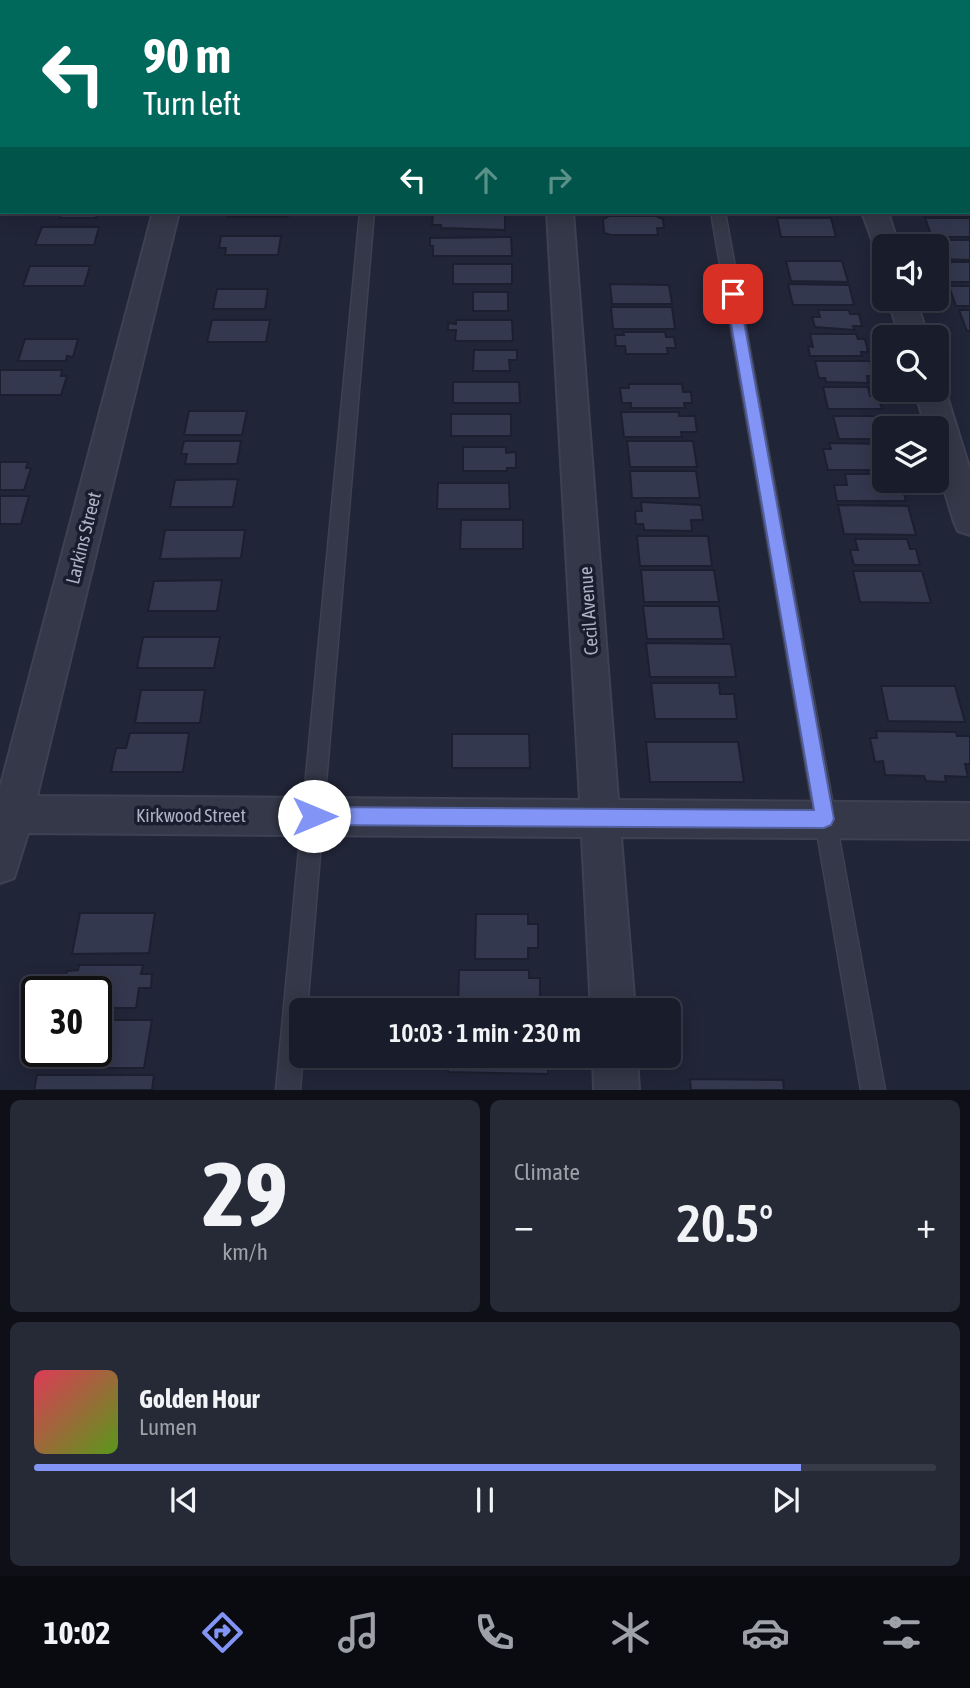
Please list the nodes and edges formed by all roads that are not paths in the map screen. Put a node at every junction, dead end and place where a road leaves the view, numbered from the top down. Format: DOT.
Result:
graph roads {
  1 [pos="165,214"];
  2 [pos="367,214"];
  3 [pos="560,214"];
  4 [pos="718,214"];
  5 [pos="876,214"];
  6 [pos="882,234"];
  7 [pos="934,402"];
  8 [pos="970,522"];
  9 [pos="6,814"];
  10 [pos="314,816"];
  11 [pos="602,817"];
  12 [pos="824,819"];
  13 [pos="970,821"];
  14 [pos="0,864"];
  15 [pos="612,998"];
  16 [pos="616,1068"];
  17 [pos="288,1090"];
  18 [pos="617,1090"];
  19 [pos="873,1090"];
  1 -- 9 [label="street, Larkins Street"];
  2 -- 10 [label="lane"];
  3 -- 11 [label="street, Cecil Avenue"];
  4 -- 12 [label="lane"];
  5 -- 6 [label="street"];
  7 -- 8 [label="street"];
  9 -- 10 [label="street, Kirkwood Street"];
  9 -- 14 [label="street, Larkins Street"];
  10 -- 11 [label="street, Kirkwood Street"];
  10 -- 17 [label="lane"];
  11 -- 12 [label="street, Kirkwood Street"];
  11 -- 15 [label="street, Cecil Avenue"];
  12 -- 13 [label="street, Kirkwood Street"];
  12 -- 19 [label="lane"];
  16 -- 18 [label="street"];
}
